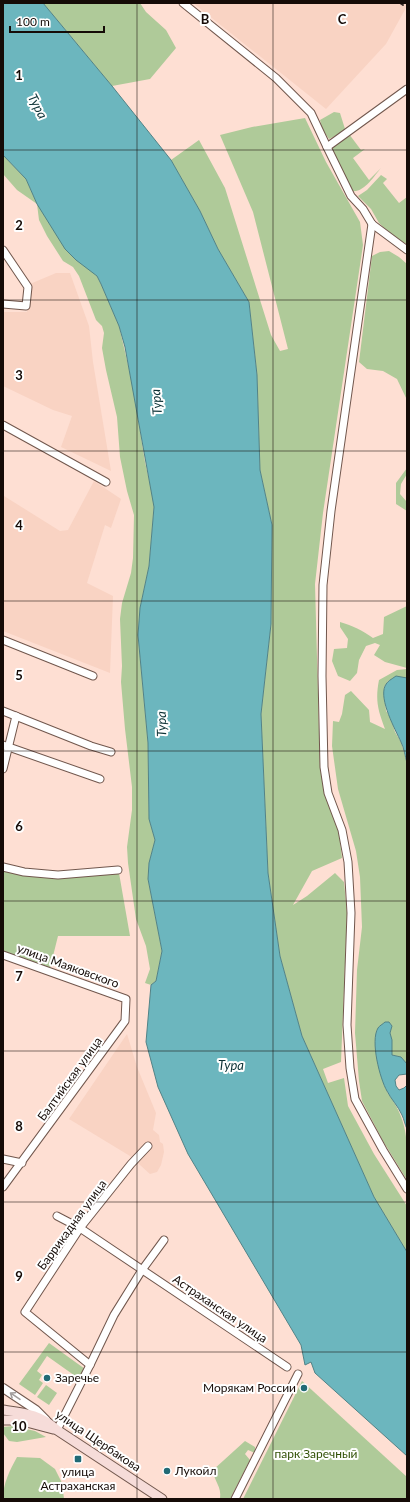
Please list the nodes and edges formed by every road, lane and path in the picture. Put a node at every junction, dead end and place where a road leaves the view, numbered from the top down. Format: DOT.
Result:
graph roads {
  1 [pos="183,3"];
  2 [pos="406,89"];
  3 [pos="327,147"];
  4 [pos="372,224"];
  5 [pos="3,250"];
  6 [pos="407,250"];
  7 [pos="3,304"];
  8 [pos="3,425"];
  9 [pos="106,482"];
  10 [pos="3,640"];
  11 [pos="93,676"];
  12 [pos="3,711"];
  13 [pos="16,716"];
  14 [pos="6,746"];
  15 [pos="112,752"];
  16 [pos="3,769"];
  17 [pos="100,779"];
  18 [pos="3,867"];
  19 [pos="118,870"];
  20 [pos="3,955"];
  21 [pos="126,999"];
  22 [pos="148,1146"];
  23 [pos="3,1160"];
  24 [pos="22,1163"];
  25 [pos="3,1187"];
  26 [pos="407,1189"];
  27 [pos="57,1216"];
  28 [pos="80,1228"];
  29 [pos="164,1240"];
  30 [pos="142,1270"];
  31 [pos="90,1365"];
  32 [pos="287,1366"];
  33 [pos="298,1374"];
  34 [pos="3,1388"];
  35 [pos="3,1410"];
  36 [pos="3,1420"];
  37 [pos="48,1422"];
  38 [pos="57,1430"];
  39 [pos="162,1499"];
  40 [pos="235,1499"];
  1 -- 3 [label="street"];
  2 -- 3 [label="street"];
  3 -- 4 [label="street"];
  4 -- 6 [label="street"];
  4 -- 26 [label="street"];
  5 -- 7 [label="street"];
  8 -- 9 [label="street"];
  10 -- 11 [label="street"];
  12 -- 13 [label="street"];
  13 -- 14 [label="street"];
  13 -- 15 [label="street"];
  14 -- 16 [label="street"];
  14 -- 17 [label="street"];
  18 -- 19 [label="street"];
  20 -- 21 [label="street, улица Маяковского"];
  21 -- 24 [label="street, Балтийская улица"];
  22 -- 28 [label="street, Баррикадная улица"];
  23 -- 24 [label="street"];
  24 -- 25 [label="street, Балтийская улица"];
  27 -- 28 [label="street, Астраханская улица"];
  28 -- 30 [label="street, Астраханская улица"];
  28 -- 31 [label="street, Баррикадная улица"];
  29 -- 30 [label="street"];
  30 -- 31 [label="street"];
  30 -- 32 [label="street, Астраханская улица"];
  31 -- 38 [label="street"];
  33 -- 40 [label="street"];
  37 -- 34 [label="street, улица Щербакова, one-way"];
  35 -- 37 [label="main road"];
  36 -- 38 [label="main road"];
  37 -- 38 [label="main road, улица Щербакова"];
  38 -- 39 [label="main road, улица Щербакова"];
}
